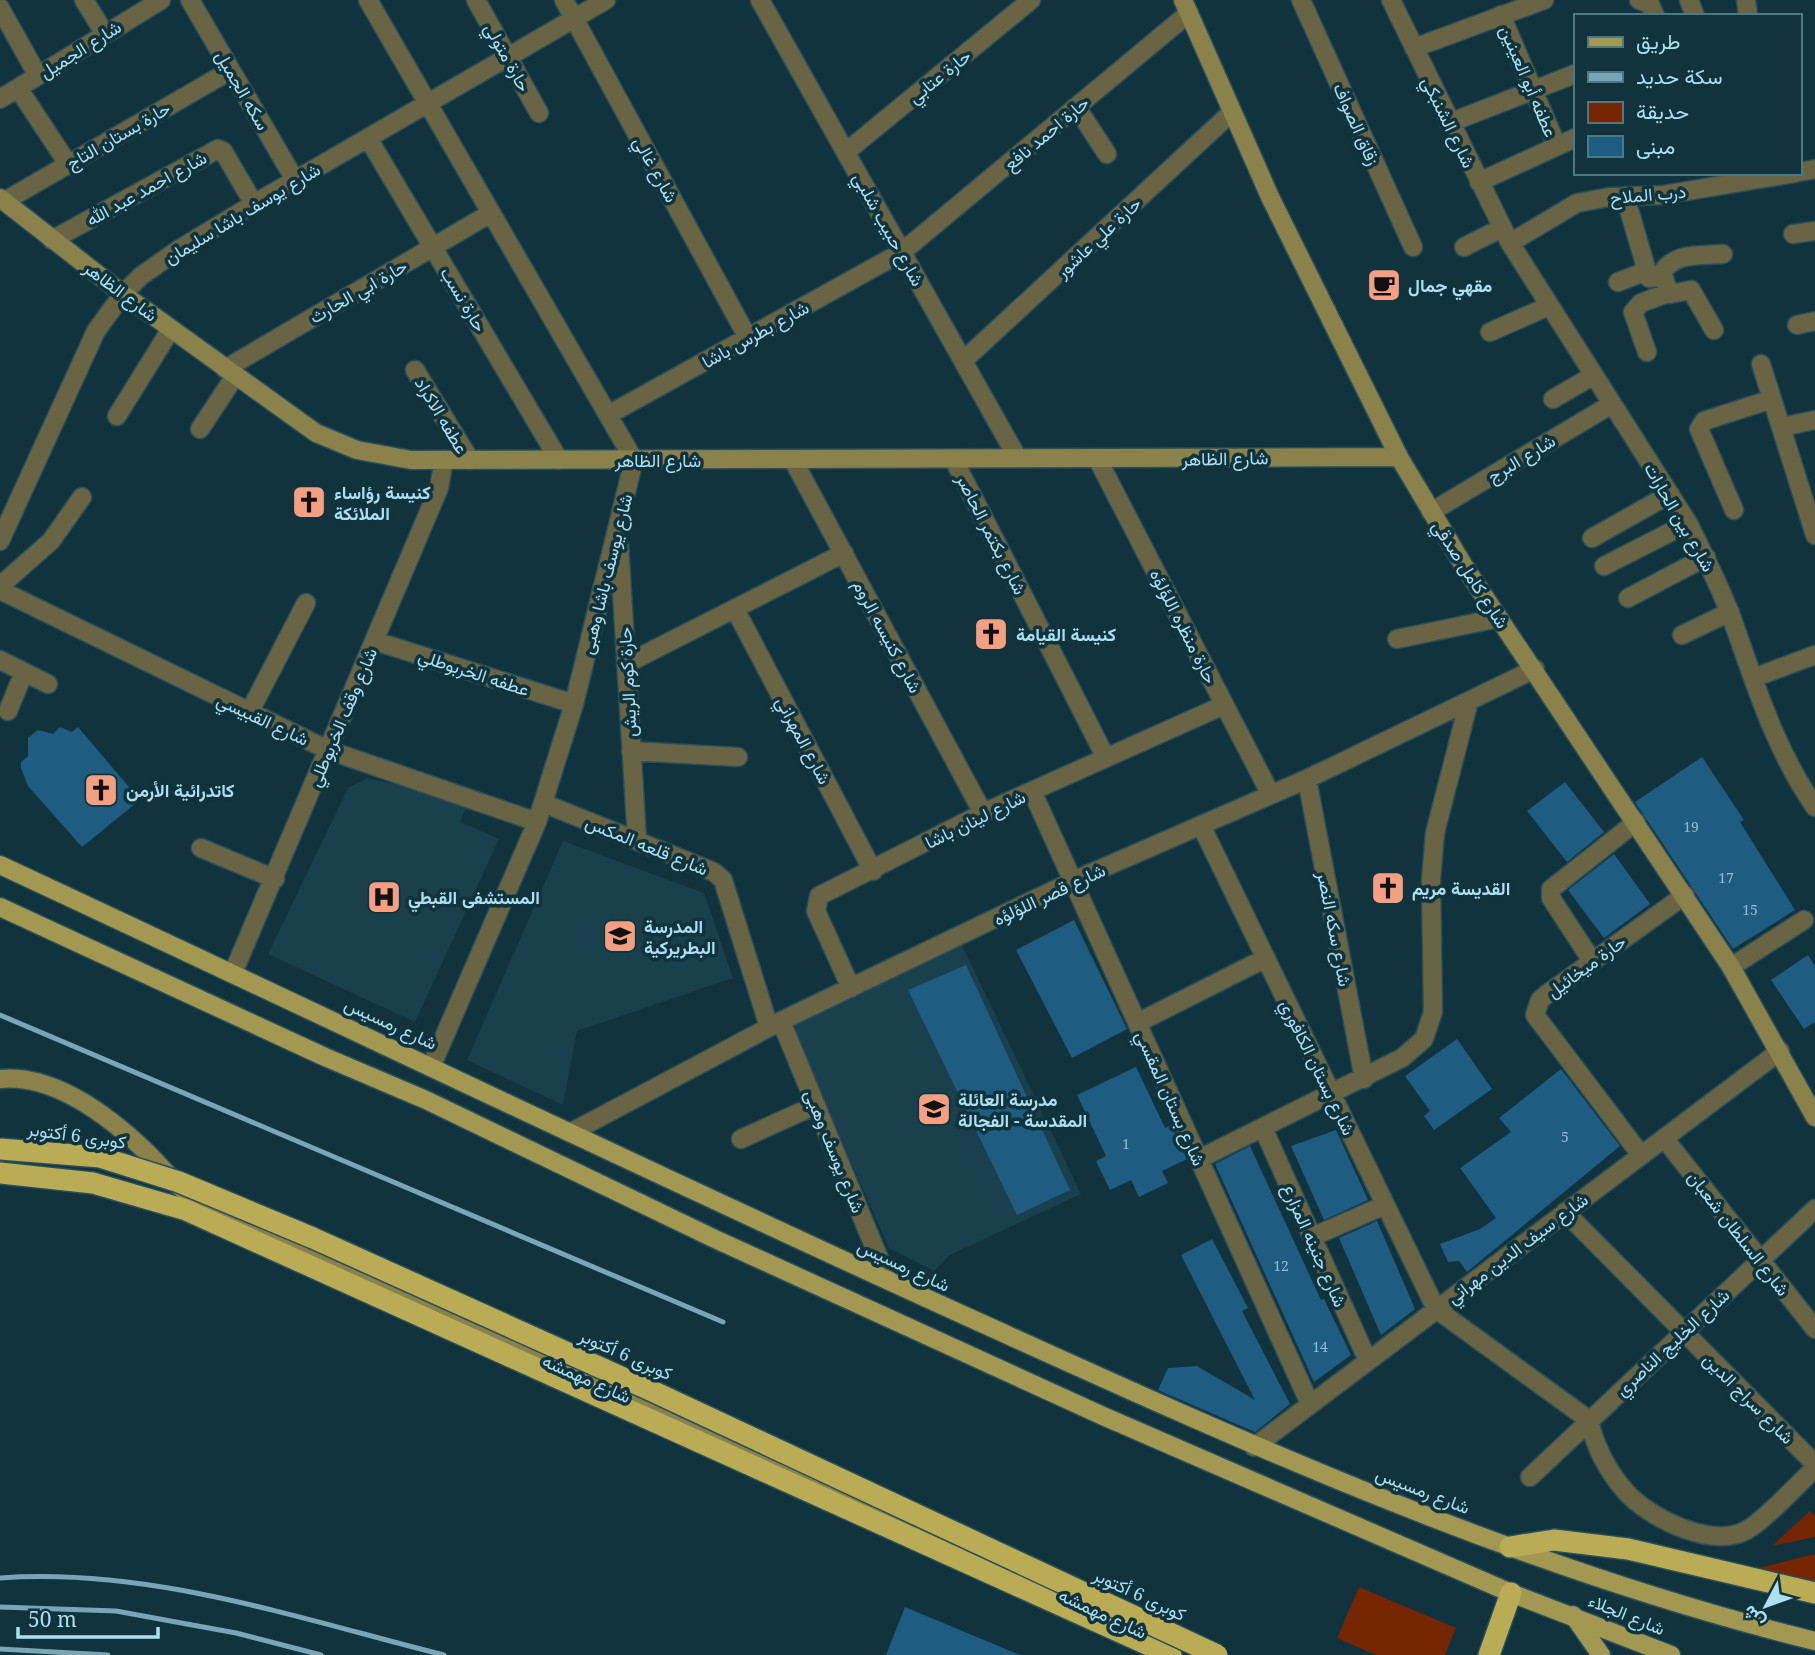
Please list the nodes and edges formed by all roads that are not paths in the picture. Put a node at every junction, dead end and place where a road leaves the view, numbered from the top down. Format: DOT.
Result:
graph roads {
  1 [pos="84,0"];
  2 [pos="161,0"];
  3 [pos="190,0"];
  4 [pos="368,0"];
  5 [pos="476,0"];
  6 [pos="564,0"];
  7 [pos="607,0"];
  8 [pos="761,0"];
  9 [pos="1031,0"];
  10 [pos="1301,0"];
  11 [pos="1392,0"];
  12 [pos="1544,0"];
  13 [pos="1639,0"];
  14 [pos="1525,3"];
  15 [pos="1186,6"];
  16 [pos="0,8"];
  17 [pos="1654,14"];
  18 [pos="1501,15"];
  19 [pos="574,19"];
  20 [pos="105,34"];
  21 [pos="1414,48"];
  22 [pos="508,57"];
  23 [pos="231,70"];
  24 [pos="1574,74"];
  25 [pos="38,76"];
  26 [pos="18,88"];
  27 [pos="1533,90"];
  28 [pos="0,99"];
  29 [pos="427,103"];
  30 [pos="1077,108"];
  31 [pos="1232,112"];
  32 [pos="540,114"];
  33 [pos="1450,123"];
  34 [pos="368,138"];
  35 [pos="1574,138"];
  36 [pos="1557,146"];
  37 [pos="846,152"];
  38 [pos="1107,154"];
  39 [pos="68,164"];
  40 [pos="1764,176"];
  41 [pos="295,180"];
  42 [pos="1479,182"];
  43 [pos="1625,196"];
  44 [pos="2,199"];
  45 [pos="254,204"];
  46 [pos="491,213"];
  47 [pos="1815,231"];
  48 [pos="1793,234"];
  49 [pos="1506,235"];
  50 [pos="52,240"];
  51 [pos="433,247"];
  52 [pos="1413,247"];
  53 [pos="1464,247"];
  54 [pos="902,253"];
  55 [pos="1723,254"];
  56 [pos="1653,273"];
  57 [pos="1618,282"];
  58 [pos="1668,293"];
  59 [pos="123,294"];
  60 [pos="1549,306"];
  61 [pos="1815,321"];
  62 [pos="1797,326"];
  63 [pos="171,329"];
  64 [pos="1714,330"];
  65 [pos="1490,332"];
  66 [pos="748,338"];
  67 [pos="1647,352"];
  68 [pos="963,361"];
  69 [pos="1761,364"];
  70 [pos="415,370"];
  71 [pos="230,373"];
  72 [pos="1594,375"];
  73 [pos="1772,398"];
  74 [pos="1553,399"];
  75 [pos="1612,404"];
  76 [pos="608,415"];
  77 [pos="117,416"];
  78 [pos="1815,420"];
  79 [pos="1781,427"];
  80 [pos="200,429"];
  81 [pos="1017,457"];
  82 [pos="1399,457"];
  83 [pos="444,460"];
  84 [pos="470,460"];
  85 [pos="559,460"];
  86 [pos="634,460"];
  87 [pos="793,460"];
  88 [pos="954,460"];
  89 [pos="1098,460"];
  90 [pos="1670,494"];
  91 [pos="82,497"];
  92 [pos="1734,510"];
  93 [pos="1431,512"];
  94 [pos="1688,523"];
  95 [pos="618,525"];
  96 [pos="1815,535"];
  97 [pos="1592,538"];
  98 [pos="0,541"];
  99 [pos="844,553"];
  100 [pos="1706,558"];
  101 [pos="1604,566"];
  102 [pos="0,588"];
  103 [pos="1628,598"];
  104 [pos="306,603"];
  105 [pos="735,609"];
  106 [pos="1730,612"];
  107 [pos="1499,618"];
  108 [pos="1682,635"];
  109 [pos="1396,639"];
  110 [pos="375,641"];
  111 [pos="1815,655"];
  112 [pos="0,660"];
  113 [pos="626,664"];
  114 [pos="1535,669"];
  115 [pos="24,672"];
  116 [pos="1753,678"];
  117 [pos="48,684"];
  118 [pos="1469,701"];
  119 [pos="574,704"];
  120 [pos="1224,705"];
  121 [pos="8,711"];
  122 [pos="248,713"];
  123 [pos="328,750"];
  124 [pos="631,751"];
  125 [pos="738,757"];
  126 [pos="1106,758"];
  127 [pos="1307,779"];
  128 [pos="1808,782"];
  129 [pos="1032,791"];
  130 [pos="1270,793"];
  131 [pos="543,803"];
  132 [pos="1815,807"];
  133 [pos="983,813"];
  134 [pos="537,822"];
  135 [pos="1636,822"];
  136 [pos="1201,825"];
  137 [pos="637,840"];
  138 [pos="201,848"];
  139 [pos="0,865"];
  140 [pos="873,871"];
  141 [pos="275,879"];
  142 [pos="1073,881"];
  143 [pos="1685,895"];
  144 [pos="0,907"];
  145 [pos="1804,920"];
  146 [pos="1266,958"];
  147 [pos="1592,961"];
  148 [pos="1731,967"];
  149 [pos="233,973"];
  150 [pos="851,988"];
  151 [pos="1138,1023"];
  152 [pos="775,1024"];
  153 [pos="1780,1051"];
  154 [pos="432,1065"];
  155 [pos="0,1079"];
  156 [pos="1364,1079"];
  157 [pos="1331,1096"];
  158 [pos="816,1105"];
  159 [pos="1815,1117"];
  160 [pos="1263,1128"];
  161 [pos="570,1133"];
  162 [pos="1664,1138"];
  163 [pos="741,1139"];
  164 [pos="0,1151"];
  165 [pos="1641,1155"];
  166 [pos="1199,1159"];
  167 [pos="0,1173"];
  168 [pos="1385,1205"];
  169 [pos="1815,1209"];
  170 [pos="1565,1212"];
  171 [pos="1312,1237"];
  172 [pos="1760,1259"];
  173 [pos="888,1280"];
  174 [pos="1436,1309"];
  175 [pos="1815,1329"];
  176 [pos="1683,1332"];
  177 [pos="1367,1361"];
  178 [pos="561,1366"];
  179 [pos="1310,1404"];
  180 [pos="1589,1420"];
  181 [pos="1254,1447"];
  182 [pos="1815,1466"];
  183 [pos="1530,1477"];
  184 [pos="1510,1547"];
  185 [pos="1511,1593"];
  186 [pos="1815,1593"];
  187 [pos="1573,1615"];
  188 [pos="1815,1641"];
  189 [pos="1171,1655"];
  190 [pos="1193,1655"];
  191 [pos="1217,1655"];
  192 [pos="1489,1655"];
  193 [pos="1601,1655"];
  194 [pos="1671,1655"];
  1 -- 20 [label="street"];
  2 -- 20 [label="street, شارع الجميل"];
  3 -- 23 [label="street, سكه الجميل"];
  4 -- 29 [label="street"];
  5 -- 22 [label="street, حارة متولي"];
  6 -- 19 [label="street, شارع غالي"];
  7 -- 19 [label="street, شارع يوسف باشا سليمان"];
  8 -- 37 [label="street, شارع حبيب شلبي"];
  9 -- 37 [label="street, حارة عتابي"];
  10 -- 52 [label="street, زقاق الصواف"];
  11 -- 21 [label="street, شارع الشنبكي"];
  12 -- 14 [label="street"];
  13 -- 17 [label="street"];
  14 -- 18 [label="street"];
  15 -- 30 [label="street, حارة احمد نافع"];
  15 -- 31 [label="main road, شارع كامل صدقي"];
  16 -- 25 [label="street"];
  18 -- 21 [label="street"];
  18 -- 27 [label="street, عطفه أبو العينين"];
  19 -- 22 [label="street, شارع يوسف باشا سليمان"];
  19 -- 66 [label="street, شارع غالي"];
  20 -- 25 [label="street, شارع الجميل"];
  21 -- 33 [label="street, شارع الشنبكي"];
  22 -- 29 [label="street, شارع يوسف باشا سليمان"];
  22 -- 32 [label="street, حارة متولي"];
  23 -- 39 [label="street, حارة بستان التاج"];
  23 -- 41 [label="street, سكه الجميل"];
  24 -- 27 [label="street"];
  25 -- 26 [label="street, شارع الجميل"];
  26 -- 28 [label="street, شارع الجميل"];
  26 -- 39 [label="street"];
  27 -- 33 [label="street"];
  27 -- 36 [label="street, عطفه أبو العينين"];
  29 -- 34 [label="street, شارع يوسف باشا سليمان"];
  29 -- 46 [label="street"];
  30 -- 38 [label="street"];
  30 -- 54 [label="street, حارة احمد نافع"];
  31 -- 68 [label="street, حارة علي عاشور"];
  31 -- 82 [label="main road, شارع كامل صدقي"];
  33 -- 42 [label="street, شارع الشنبكي"];
  34 -- 41 [label="street, شارع يوسف باشا سليمان"];
  34 -- 51 [label="street, حارة نسب"];
  35 -- 36 [label="street"];
  36 -- 42 [label="street"];
  37 -- 54 [label="street, شارع حبيب شلبي"];
  39 -- 44 [label="street, حارة بستان التاج"];
  40 -- 43 [label="street, درب الملاح"];
  41 -- 45 [label="street, شارع يوسف باشا سليمان"];
  42 -- 49 [label="street, شارع الشنبكي"];
  43 -- 49 [label="street, درب الملاح"];
  43 -- 56 [label="street"];
  44 -- 50 [label="main road, شارع الظاهر"];
  45 -- 50 [label="street, شارع احمد عبد الله"];
  45 -- 59 [label="street, شارع يوسف باشا سليمان"];
  46 -- 51 [label="street, حارة ابي الحارث"];
  46 -- 76 [label="street"];
  47 -- 48 [label="street"];
  49 -- 53 [label="street, درب الملاح"];
  49 -- 60 [label="street, شارع بين الحارات"];
  50 -- 59 [label="main road, شارع الظاهر"];
  51 -- 71 [label="street, حارة ابي الحارث"];
  51 -- 85 [label="street, حارة نسب"];
  54 -- 66 [label="street, شارع بطرس باشا"];
  54 -- 68 [label="street, شارع حبيب شلبي"];
  55 -- 56 [label="street"];
  56 -- 57 [label="street"];
  56 -- 58 [label="street"];
  58 -- 64 [label="street"];
  58 -- 67 [label="street"];
  59 -- 63 [label="main road, شارع الظاهر"];
  59 -- 98 [label="street, شارع يوسف باشا سليمان"];
  60 -- 65 [label="street"];
  60 -- 72 [label="street, شارع بين الحارات"];
  61 -- 62 [label="street"];
  63 -- 71 [label="main road, شارع الظاهر"];
  63 -- 77 [label="street"];
  66 -- 76 [label="street, شارع بطرس باشا"];
  68 -- 81 [label="street, شارع حبيب شلبي"];
  69 -- 73 [label="street"];
  70 -- 84 [label="street, عطفه الاكراد"];
  71 -- 80 [label="street"];
  71 -- 83 [label="main road, شارع الظاهر"];
  72 -- 74 [label="street"];
  72 -- 75 [label="street, شارع بين الحارات"];
  73 -- 79 [label="street"];
  73 -- 92 [label="street"];
  75 -- 90 [label="street, شارع بين الحارات"];
  75 -- 93 [label="street, شارع البرج"];
  76 -- 86 [label="street"];
  78 -- 79 [label="street"];
  79 -- 96 [label="street"];
  81 -- 88 [label="main road, شارع الظاهر"];
  81 -- 89 [label="main road, شارع الظاهر"];
  82 -- 89 [label="main road, شارع الظاهر"];
  82 -- 93 [label="main road, شارع كامل صدقي"];
  83 -- 84 [label="main road, شارع الظاهر"];
  83 -- 110 [label="street, شارع وقف الخربوطلي"];
  84 -- 85 [label="main road, شارع الظاهر"];
  85 -- 86 [label="main road, شارع الظاهر"];
  86 -- 87 [label="main road, شارع الظاهر"];
  86 -- 95 [label="street, شارع يوسف باشا وهبى"];
  87 -- 88 [label="main road, شارع الظاهر"];
  87 -- 99 [label="street, شارع كنيسه الروم"];
  88 -- 126 [label="street, شارع بكتمر الحاصر"];
  89 -- 120 [label="street, حارة منظره اللؤلؤه"];
  90 -- 94 [label="street, شارع بين الحارات"];
  90 -- 97 [label="street"];
  91 -- 102 [label="street"];
  93 -- 107 [label="main road, شارع كامل صدقي"];
  94 -- 100 [label="street, شارع بين الحارات"];
  94 -- 101 [label="street"];
  95 -- 113 [label="street, حارة كوم الريش"];
  95 -- 119 [label="street, شارع يوسف باشا وهبى"];
  99 -- 105 [label="street"];
  99 -- 133 [label="street, شارع كنيسه الروم"];
  100 -- 103 [label="street"];
  100 -- 106 [label="street, شارع بين الحارات"];
  102 -- 122 [label="street, شارع القبيسي"];
  104 -- 122 [label="street"];
  105 -- 113 [label="street"];
  105 -- 140 [label="street, شارع المهراني"];
  106 -- 108 [label="street"];
  106 -- 116 [label="street, شارع بين الحارات"];
  107 -- 109 [label="street"];
  107 -- 114 [label="main road, شارع كامل صدقي"];
  110 -- 119 [label="street, عطفه الخربوطلي"];
  110 -- 123 [label="street, شارع وقف الخربوطلي"];
  111 -- 116 [label="street"];
  112 -- 115 [label="street"];
  113 -- 124 [label="street, حارة كوم الريش"];
  114 -- 118 [label="street, شارع قصر اللؤلؤه"];
  114 -- 135 [label="main road, شارع كامل صدقي"];
  115 -- 117 [label="street"];
  115 -- 121 [label="street"];
  116 -- 128 [label="street, شارع بين الحارات"];
  118 -- 127 [label="street, شارع قصر اللؤلؤه"];
  118 -- 156 [label="street"];
  119 -- 131 [label="street, شارع يوسف باشا وهبى"];
  120 -- 126 [label="street, شارع لينان باشا"];
  120 -- 130 [label="street, حارة منظره اللؤلؤه"];
  122 -- 123 [label="street, شارع القبيسي"];
  123 -- 134 [label="street, شارع القبيسي"];
  123 -- 141 [label="street, شارع وقف الخربوطلي"];
  124 -- 125 [label="street"];
  124 -- 137 [label="street, حارة كوم الريش"];
  126 -- 129 [label="street, شارع لينان باشا"];
  127 -- 130 [label="street, شارع قصر اللؤلؤه"];
  127 -- 156 [label="street, شارع سكه النصر"];
  128 -- 132 [label="street, شارع بين الحارات"];
  129 -- 133 [label="street, شارع لينان باشا"];
  129 -- 142 [label="street, شارع بستان المقسي"];
  130 -- 136 [label="street, شارع قصر اللؤلؤه"];
  131 -- 134 [label="street, شارع يوسف باشا وهبى"];
  131 -- 137 [label="street, شارع قلعه المكس"];
  133 -- 140 [label="street, شارع لينان باشا"];
  134 -- 154 [label="street, شارع يوسف باشا وهبى"];
  135 -- 143 [label="main road, شارع كامل صدقي"];
  135 -- 147 [label="street"];
  136 -- 142 [label="street, شارع قصر اللؤلؤه"];
  136 -- 146 [label="street, شارع بستان الكافوري"];
  137 -- 152 [label="street, شارع قلعه المكس"];
  138 -- 141 [label="street"];
  139 -- 149 [label="main road, شارع رمسيس"];
  140 -- 150 [label="street, شارع لينان باشا"];
  141 -- 149 [label="street, شارع وقف الخربوطلي"];
  142 -- 150 [label="street, شارع قصر اللؤلؤه"];
  142 -- 151 [label="street, شارع بستان المقسي"];
  143 -- 147 [label="street, حارة ميخائيل"];
  143 -- 148 [label="main road, شارع كامل صدقي"];
  144 -- 185 [label="main road"];
  145 -- 148 [label="street"];
  146 -- 151 [label="street"];
  146 -- 157 [label="street, شارع بستان الكافوري"];
  147 -- 165 [label="street, حارة ميخائيل"];
  148 -- 153 [label="main road, شارع كامل صدقي"];
  149 -- 154 [label="main road, شارع رمسيس"];
  150 -- 152 [label="street, شارع قصر اللؤلؤه"];
  151 -- 166 [label="street, شارع بستان المقسي"];
  152 -- 158 [label="street, شارع يوسف وهبى"];
  152 -- 161 [label="street, شارع قصر اللؤلؤه"];
  153 -- 159 [label="main road, شارع كامل صدقي"];
  153 -- 162 [label="street, شارع سيف الدين مهراني"];
  154 -- 161 [label="main road, شارع رمسيس"];
  155 -- 178 [label="main road, شارع مهمشه"];
  156 -- 157 [label="street"];
  157 -- 160 [label="street"];
  157 -- 168 [label="street, شارع بستان الكافوري"];
  158 -- 163 [label="street"];
  158 -- 173 [label="street, شارع يوسف وهبى"];
  160 -- 166 [label="street"];
  160 -- 171 [label="street, شارع جنينه المزارع"];
  161 -- 173 [label="main road, شارع رمسيس"];
  162 -- 165 [label="street, شارع سيف الدين مهراني"];
  162 -- 172 [label="street, شارع السلطان شعبان"];
  164 -- 178 [label="highway, bridge"];
  164 -- 191 [label="highway, كوبرى 6 أكتوبر, bridge"];
  165 -- 170 [label="street, شارع سيف الدين مهراني"];
  166 -- 179 [label="street, شارع بستان المقسي"];
  167 -- 189 [label="highway"];
  168 -- 171 [label="street"];
  168 -- 174 [label="street, شارع بستان الكافوري"];
  169 -- 172 [label="street, شارع الخليج الناصري"];
  170 -- 174 [label="street, شارع سيف الدين مهراني"];
  170 -- 176 [label="street, شارع سراج الدين"];
  171 -- 177 [label="street, شارع جنينه المزارع"];
  172 -- 175 [label="street, شارع السلطان شعبان"];
  172 -- 176 [label="street, شارع الخليج الناصري"];
  173 -- 181 [label="main road, شارع رمسيس"];
  174 -- 177 [label="street, شارع سيف الدين مهراني"];
  174 -- 180 [label="street"];
  176 -- 180 [label="street, شارع الخليج الناصري"];
  176 -- 182 [label="street, شارع سراج الدين"];
  177 -- 179 [label="street, شارع سيف الدين مهراني"];
  178 -- 190 [label="main road, شارع مهمشه"];
  179 -- 181 [label="street, شارع سيف الدين مهراني"];
  180 -- 182 [label="street"];
  180 -- 183 [label="street, شارع الخليج الناصري"];
  181 -- 184 [label="main road, شارع رمسيس"];
  184 -- 186 [label="highway"];
  184 -- 188 [label="main road, شارع رمسيس"];
  185 -- 187 [label="main road"];
  185 -- 192 [label="highway"];
  187 -- 193 [label="main road, شارع الجلاء"];
  187 -- 194 [label="main road, شارع الجلاء"];
}
